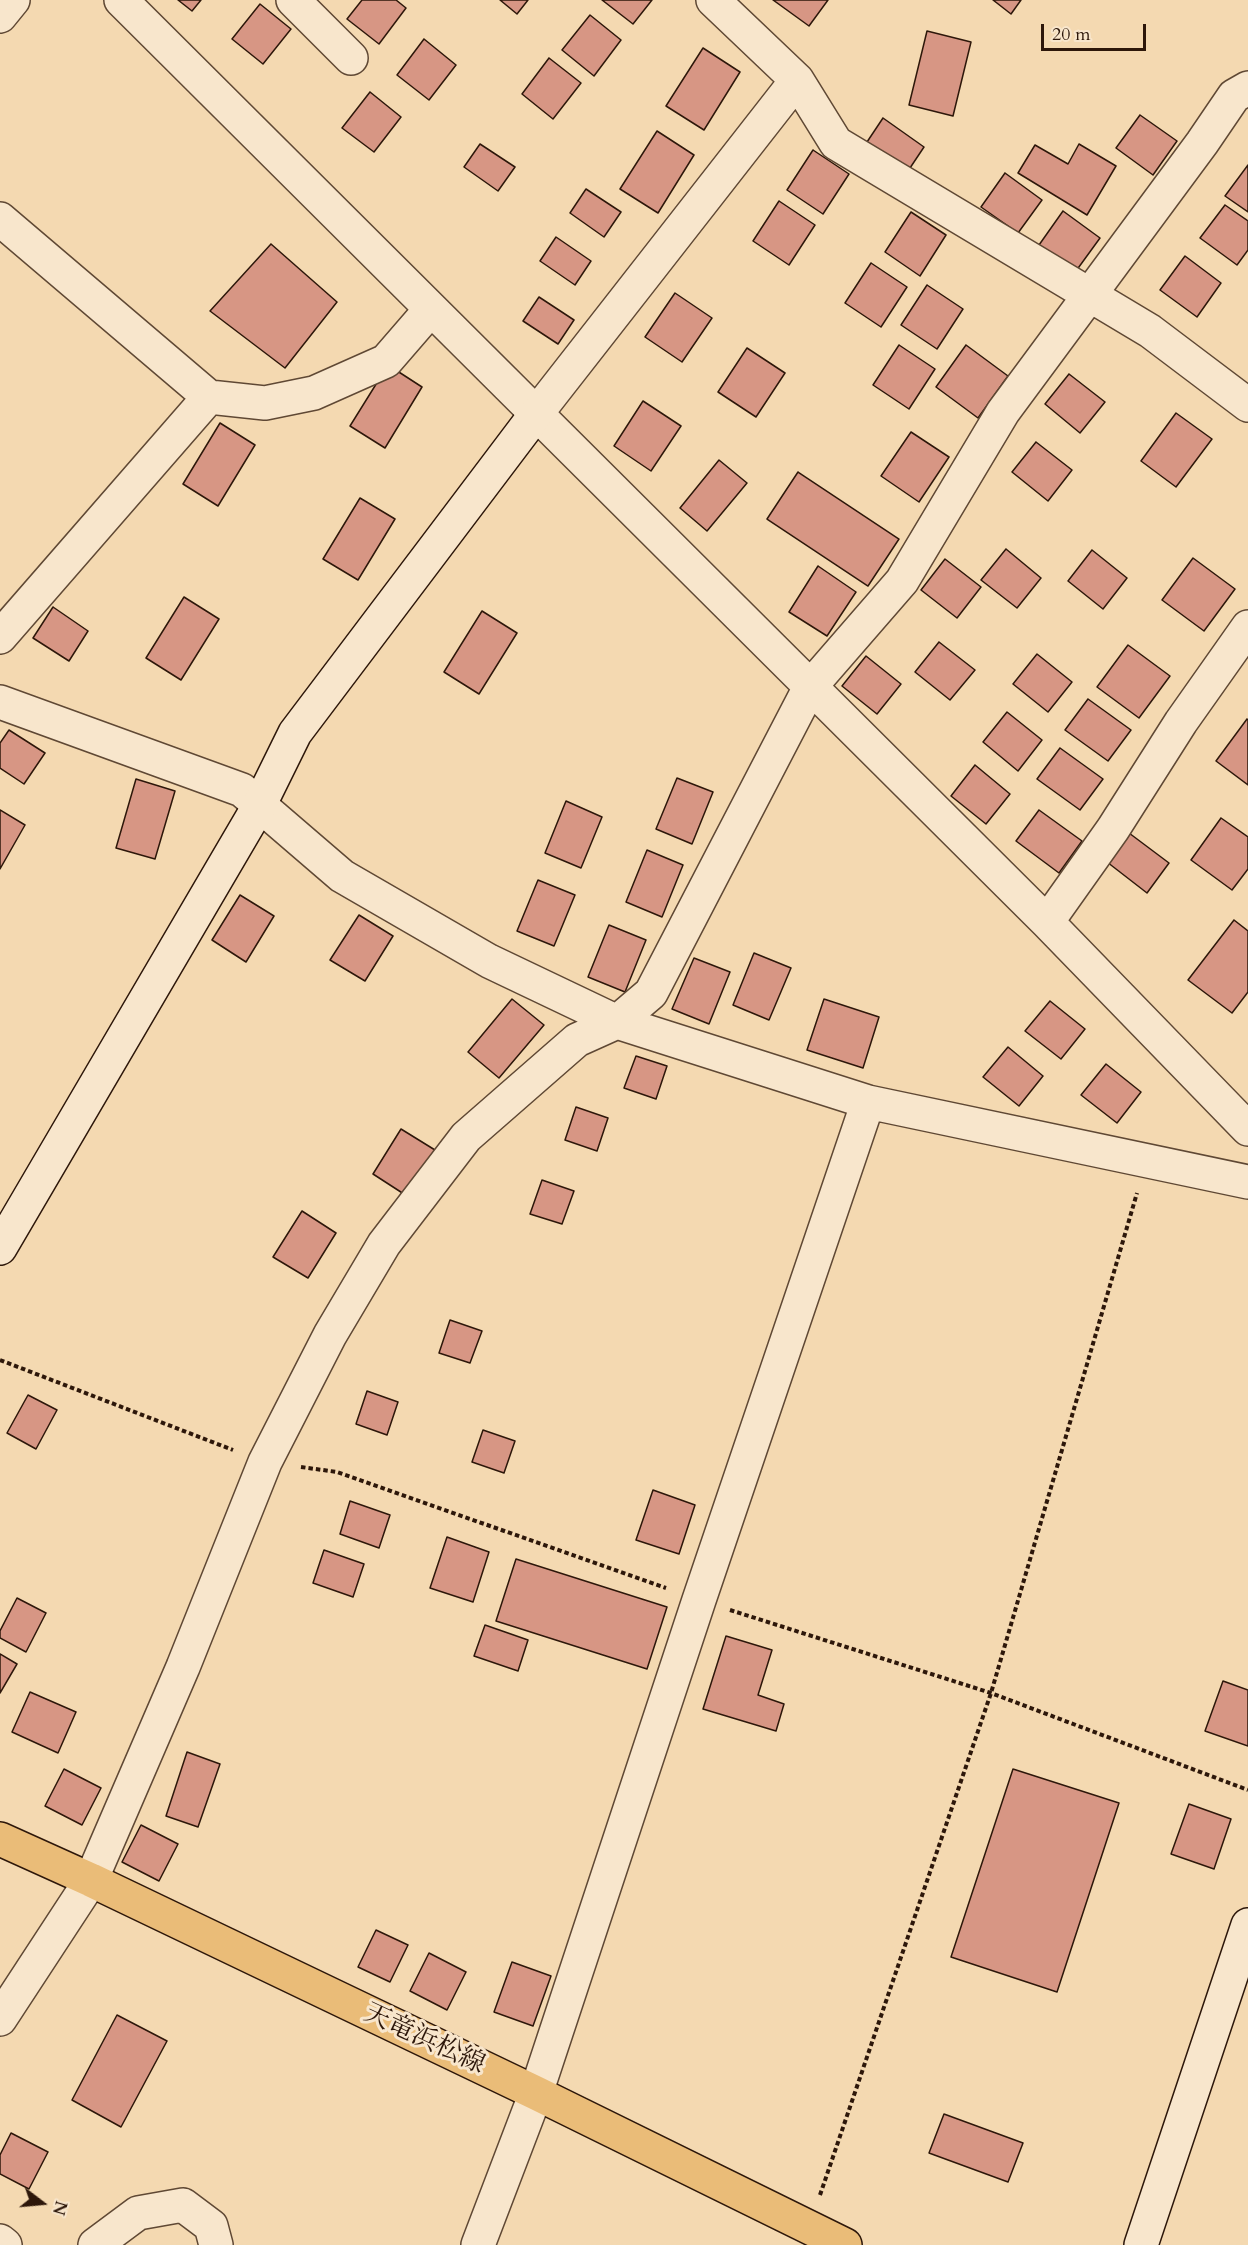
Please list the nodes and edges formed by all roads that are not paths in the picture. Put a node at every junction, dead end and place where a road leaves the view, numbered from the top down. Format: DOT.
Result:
graph roads {
  1 [pos="13,0"];
  2 [pos="121,0"];
  3 [pos="293,0"];
  4 [pos="713,0"];
  5 [pos="0,16"];
  6 [pos="351,58"];
  7 [pos="797,80"];
  8 [pos="1248,88"];
  9 [pos="0,219"];
  10 [pos="1089,295"];
  11 [pos="431,309"];
  12 [pos="209,397"];
  13 [pos="1248,405"];
  14 [pos="536,414"];
  15 [pos="1248,627"];
  16 [pos="0,637"];
  17 [pos="810,687"];
  18 [pos="0,702"];
  19 [pos="259,806"];
  20 [pos="1047,922"];
  21 [pos="617,1022"];
  22 [pos="868,1102"];
  23 [pos="1248,1129"];
  24 [pos="1248,1182"];
  25 [pos="0,1248"];
  26 [pos="0,1839"];
  27 [pos="91,1880"];
  28 [pos="1248,1925"];
  29 [pos="0,2019"];
  30 [pos="536,2093"];
  31 [pos="823,2237"];
  32 [pos="0,2241"];
  33 [pos="5,2245"];
  34 [pos="95,2245"];
  35 [pos="216,2245"];
  36 [pos="478,2245"];
  37 [pos="1141,2245"];
  1 -- 5 [label="street"];
  2 -- 11 [label="street"];
  3 -- 6 [label="street"];
  4 -- 7 [label="street"];
  7 -- 10 [label="street"];
  7 -- 14 [label="street"];
  8 -- 10 [label="street"];
  9 -- 12 [label="street"];
  10 -- 13 [label="street"];
  10 -- 17 [label="street"];
  11 -- 12 [label="street"];
  11 -- 14 [label="street"];
  12 -- 16 [label="street"];
  14 -- 17 [label="street"];
  14 -- 19 [label="street"];
  15 -- 20 [label="street"];
  17 -- 20 [label="street"];
  17 -- 21 [label="street"];
  18 -- 19 [label="street"];
  19 -- 21 [label="street"];
  19 -- 25 [label="street"];
  20 -- 23 [label="street"];
  21 -- 22 [label="street"];
  21 -- 27 [label="street"];
  22 -- 24 [label="street"];
  22 -- 30 [label="street"];
  26 -- 27 [label="main road, 天竜浜松線"];
  27 -- 29 [label="street"];
  27 -- 30 [label="main road, 天竜浜松線"];
  28 -- 37 [label="street"];
  30 -- 31 [label="main road, 天竜浜松線"];
  30 -- 36 [label="street"];
  32 -- 33 [label="street"];
  34 -- 35 [label="street"];
}
